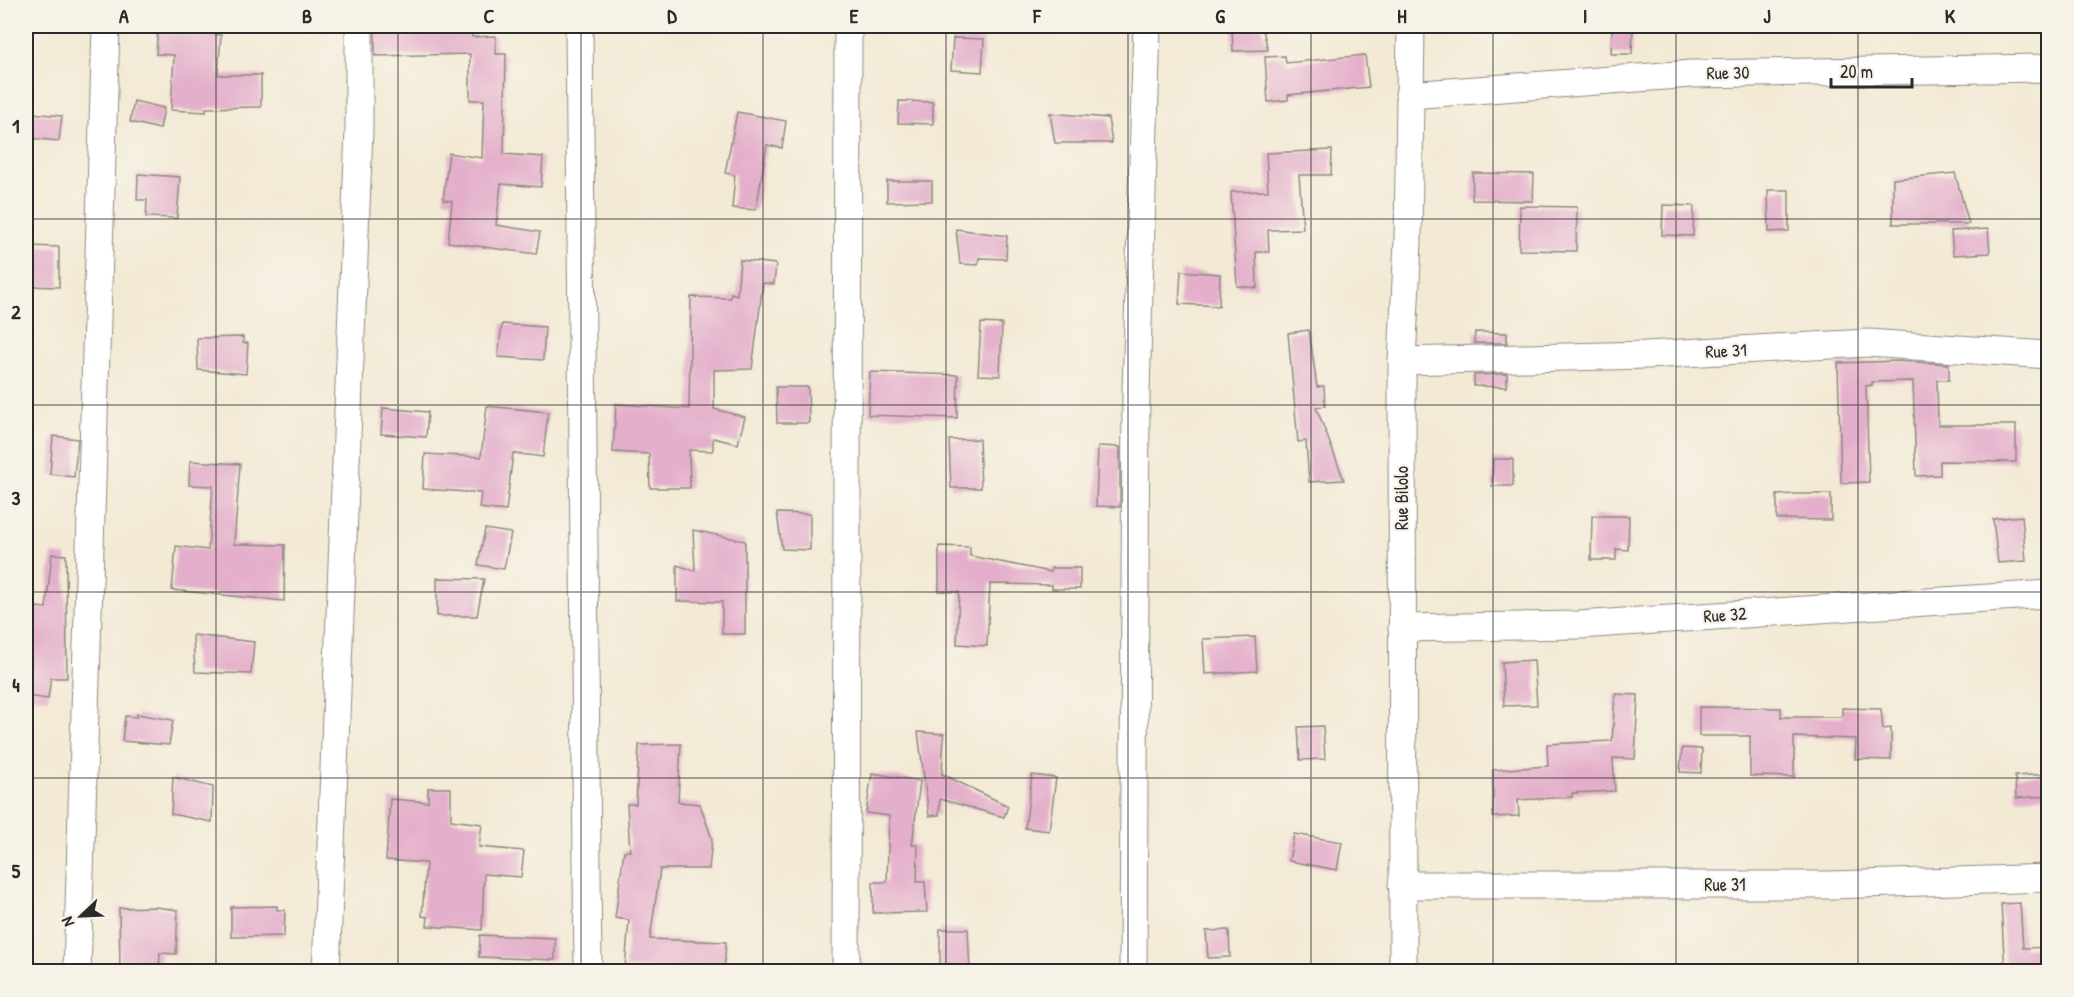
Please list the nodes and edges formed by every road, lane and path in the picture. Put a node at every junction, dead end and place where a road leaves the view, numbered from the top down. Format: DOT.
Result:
graph roads {
  1 [pos="106,26"];
  2 [pos="359,26"];
  3 [pos="579,26"];
  4 [pos="848,26"];
  5 [pos="1147,26"];
  6 [pos="1411,26"];
  7 [pos="2049,68"];
  8 [pos="1409,95"];
  9 [pos="2049,355"];
  10 [pos="1402,362"];
  11 [pos="2049,594"];
  12 [pos="1402,628"];
  13 [pos="2049,878"];
  14 [pos="1402,885"];
  15 [pos="76,972"];
  16 [pos="326,972"];
  17 [pos="588,972"];
  18 [pos="846,972"];
  19 [pos="1132,972"];
  20 [pos="1402,972"];
  1 -- 15 [label="street"];
  2 -- 16 [label="street"];
  3 -- 17 [label="street"];
  4 -- 18 [label="street"];
  5 -- 19 [label="street"];
  6 -- 8 [label="street, Rue Bilolo"];
  7 -- 8 [label="street, Rue 30"];
  8 -- 10 [label="street, Rue Bilolo"];
  9 -- 10 [label="street, Rue 31"];
  10 -- 12 [label="street, Rue Bilolo"];
  11 -- 12 [label="street, Rue 32"];
  12 -- 14 [label="street, Rue Bilolo"];
  13 -- 14 [label="street, Rue 31"];
  14 -- 20 [label="street, Rue Bilolo"];
}
